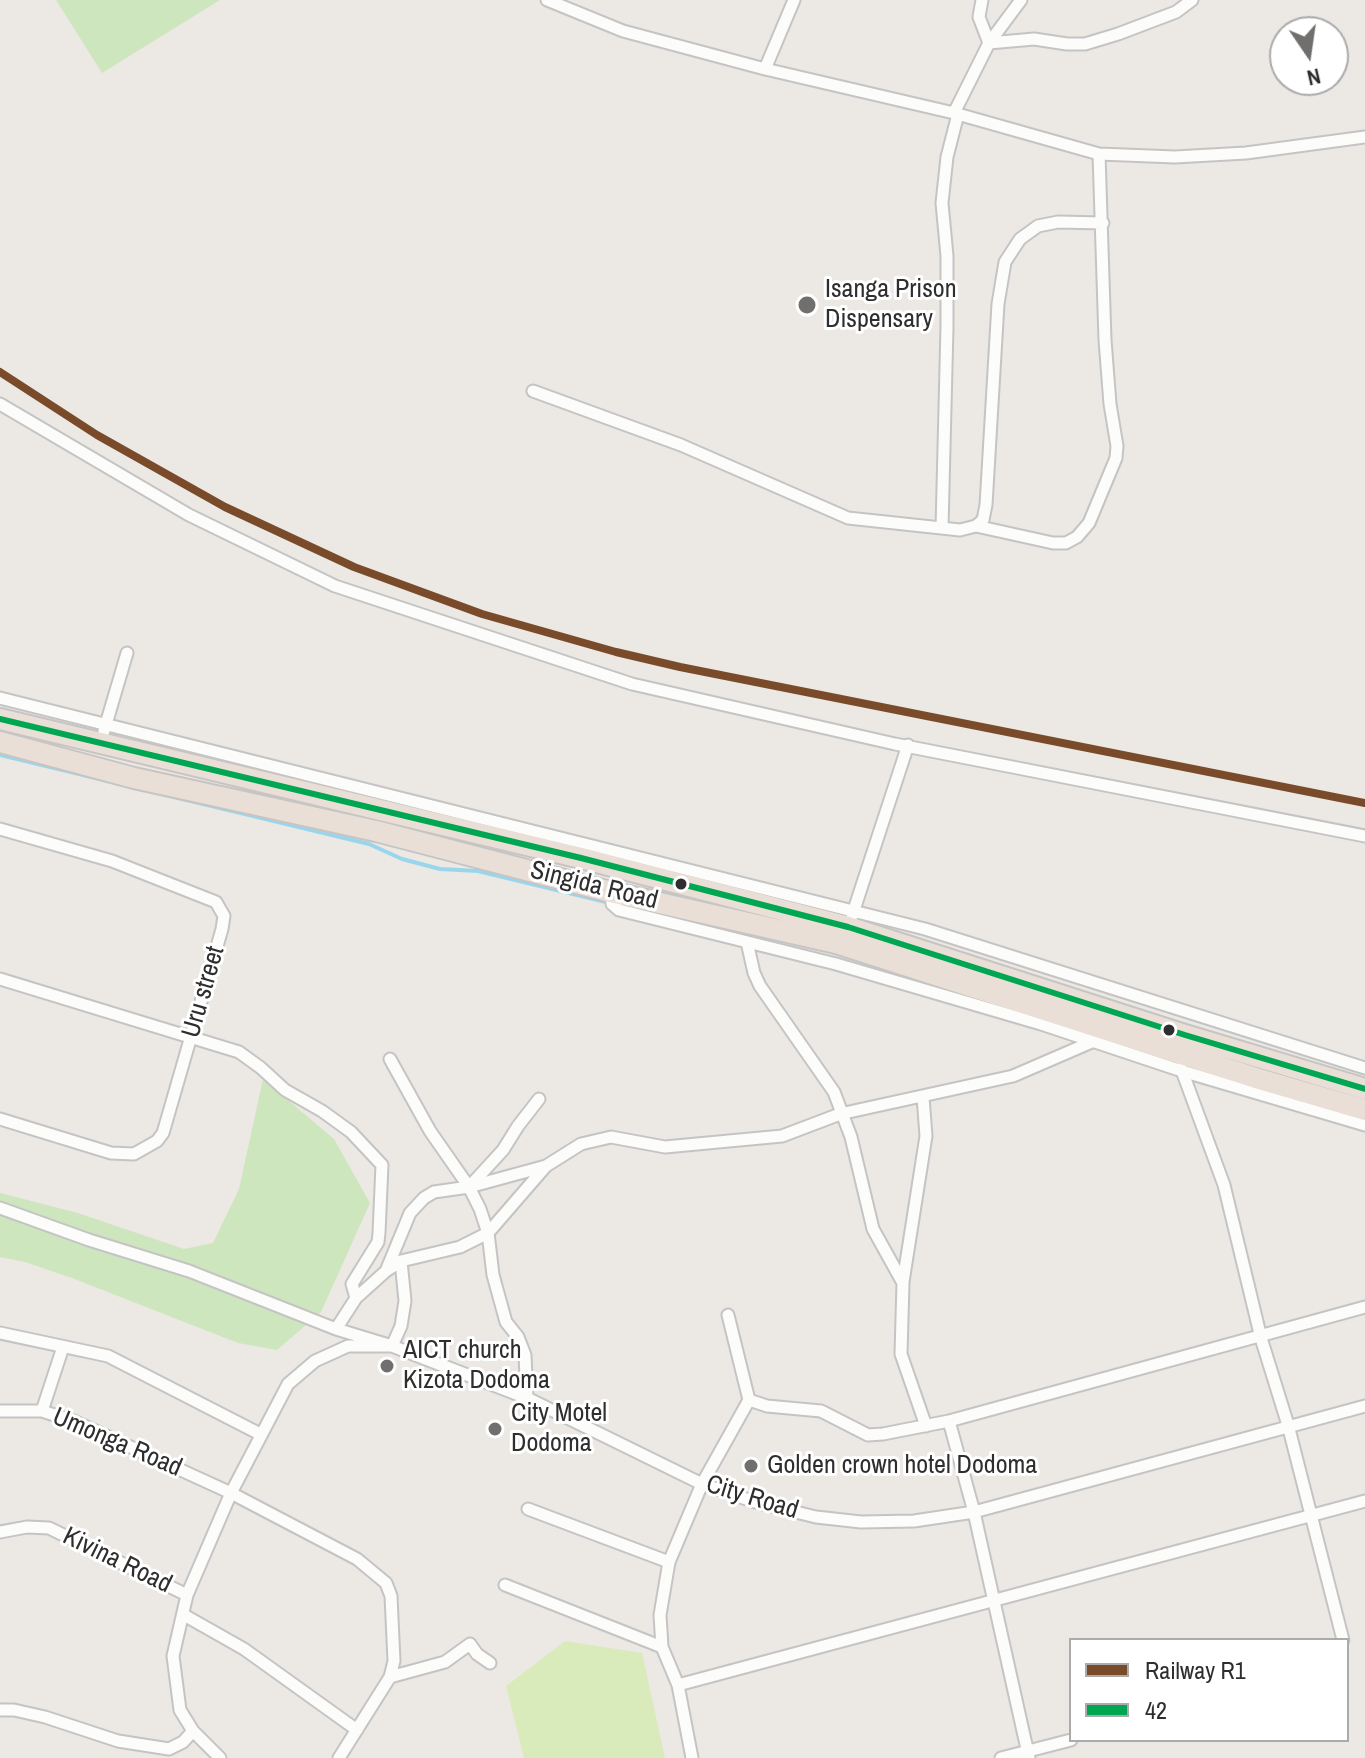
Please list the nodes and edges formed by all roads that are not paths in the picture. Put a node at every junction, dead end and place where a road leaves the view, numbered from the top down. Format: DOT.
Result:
graph roads {
  1 [pos="547,0"];
  2 [pos="794,0"];
  3 [pos="982,0"];
  4 [pos="1021,0"];
  5 [pos="1192,0"];
  6 [pos="989,43"];
  7 [pos="765,69"];
  8 [pos="956,113"];
  9 [pos="1365,137"];
  10 [pos="1099,154"];
  11 [pos="1103,223"];
  12 [pos="533,391"];
  13 [pos="0,404"];
  14 [pos="976,526"];
  15 [pos="942,528"];
  16 [pos="127,653"];
  17 [pos="0,698"];
  18 [pos="0,719"];
  19 [pos="103,734"];
  20 [pos="0,742"];
  21 [pos="908,745"];
  22 [pos="0,829"];
  23 [pos="1365,836"];
  24 [pos="611,892"];
  25 [pos="851,919"];
  26 [pos="747,942"];
  27 [pos="0,979"];
  28 [pos="191,1037"];
  29 [pos="1094,1041"];
  30 [pos="1182,1053"];
  31 [pos="390,1059"];
  32 [pos="1365,1068"];
  33 [pos="1365,1089"];
  34 [pos="923,1097"];
  35 [pos="539,1099"];
  36 [pos="1365,1110"];
  37 [pos="840,1114"];
  38 [pos="0,1119"];
  39 [pos="1365,1125"];
  40 [pos="546,1166"];
  41 [pos="469,1187"];
  42 [pos="0,1208"];
  43 [pos="488,1233"];
  44 [pos="401,1261"];
  45 [pos="386,1271"];
  46 [pos="903,1283"];
  47 [pos="356,1298"];
  48 [pos="1365,1307"];
  49 [pos="728,1315"];
  50 [pos="336,1329"];
  51 [pos="0,1333"];
  52 [pos="1261,1338"];
  53 [pos="392,1346"];
  54 [pos="63,1347"];
  55 [pos="527,1398"];
  56 [pos="749,1400"];
  57 [pos="1365,1406"];
  58 [pos="0,1411"];
  59 [pos="42,1411"];
  60 [pos="949,1421"];
  61 [pos="1288,1425"];
  62 [pos="926,1426"];
  63 [pos="260,1434"];
  64 [pos="702,1484"];
  65 [pos="231,1493"];
  66 [pos="1365,1501"];
  67 [pos="528,1509"];
  68 [pos="974,1512"];
  69 [pos="1311,1517"];
  70 [pos="0,1532"];
  71 [pos="669,1562"];
  72 [pos="505,1585"];
  73 [pos="187,1595"];
  74 [pos="994,1602"];
  75 [pos="184,1615"];
  76 [pos="1342,1638"];
  77 [pos="662,1647"];
  78 [pos="490,1663"];
  79 [pos="390,1677"];
  80 [pos="678,1685"];
  81 [pos="0,1710"];
  82 [pos="357,1730"];
  83 [pos="193,1731"];
  84 [pos="1069,1741"];
  85 [pos="167,1753"];
  86 [pos="1028,1755"];
  87 [pos="220,1758"];
  88 [pos="339,1758"];
  89 [pos="692,1758"];
  90 [pos="1001,1758"];
  1 -- 7 [label="street"];
  2 -- 7 [label="street"];
  3 -- 6 [label="street"];
  4 -- 6 [label="street"];
  5 -- 6 [label="street"];
  6 -- 8 [label="street"];
  7 -- 8 [label="street"];
  8 -- 10 [label="street"];
  8 -- 15 [label="street"];
  9 -- 10 [label="street"];
  10 -- 11 [label="street"];
  11 -- 14 [label="street"];
  11 -- 14 [label="street"];
  12 -- 15 [label="street"];
  13 -- 21 [label="street"];
  14 -- 15 [label="street"];
  16 -- 19 [label="street"];
  17 -- 19 [label="street"];
  18 -- 19 [label="highway, Singida Road"];
  19 -- 25 [label="highway, Singida Road"];
  20 -- 24 [label="highway, Singida Road"];
  21 -- 23 [label="street"];
  21 -- 25 [label="street"];
  22 -- 28 [label="street, Uru street"];
  24 -- 26 [label="street"];
  24 -- 30 [label="highway, Singida Road"];
  25 -- 30 [label="highway, Singida Road"];
  25 -- 32 [label="street"];
  26 -- 29 [label="street"];
  26 -- 37 [label="street"];
  27 -- 28 [label="street"];
  28 -- 38 [label="street, Uru street"];
  28 -- 47 [label="street"];
  29 -- 30 [label="street"];
  29 -- 34 [label="street"];
  30 -- 33 [label="highway, Singida Road"];
  30 -- 36 [label="highway, Singida Road"];
  30 -- 39 [label="street"];
  30 -- 52 [label="street"];
  31 -- 41 [label="street"];
  34 -- 37 [label="street"];
  34 -- 46 [label="street"];
  35 -- 41 [label="street"];
  37 -- 40 [label="street"];
  37 -- 46 [label="street"];
  40 -- 41 [label="street"];
  40 -- 43 [label="street"];
  41 -- 43 [label="street"];
  41 -- 45 [label="street"];
  42 -- 50 [label="street"];
  43 -- 44 [label="street"];
  43 -- 55 [label="street"];
  44 -- 45 [label="street"];
  44 -- 53 [label="street"];
  45 -- 47 [label="street"];
  46 -- 62 [label="street"];
  47 -- 50 [label="street"];
  48 -- 52 [label="street"];
  49 -- 56 [label="street"];
  50 -- 53 [label="street"];
  51 -- 54 [label="street"];
  52 -- 60 [label="street"];
  52 -- 61 [label="street"];
  53 -- 55 [label="street, City Road"];
  53 -- 63 [label="street, City Road"];
  54 -- 59 [label="street"];
  54 -- 63 [label="street"];
  55 -- 64 [label="street, City Road"];
  56 -- 62 [label="street"];
  56 -- 64 [label="street"];
  57 -- 61 [label="street, City Road"];
  58 -- 59 [label="street, Umonga Road"];
  59 -- 65 [label="street, Umonga Road"];
  60 -- 62 [label="street"];
  60 -- 68 [label="street"];
  61 -- 68 [label="street, City Road"];
  61 -- 69 [label="street"];
  63 -- 65 [label="street, City Road"];
  64 -- 68 [label="street, City Road"];
  64 -- 71 [label="street"];
  65 -- 73 [label="street, City Road"];
  65 -- 79 [label="street"];
  66 -- 69 [label="street"];
  67 -- 71 [label="street"];
  68 -- 74 [label="street"];
  69 -- 74 [label="street"];
  69 -- 76 [label="street"];
  70 -- 73 [label="street, Kivina Road"];
  71 -- 77 [label="street"];
  72 -- 77 [label="street"];
  73 -- 75 [label="street, City Road"];
  74 -- 80 [label="street"];
  74 -- 86 [label="street"];
  75 -- 82 [label="street"];
  75 -- 83 [label="street, City Road"];
  77 -- 80 [label="street"];
  78 -- 79 [label="street"];
  79 -- 82 [label="street"];
  80 -- 89 [label="street"];
  81 -- 85 [label="street"];
  82 -- 88 [label="street"];
  83 -- 85 [label="street"];
  83 -- 87 [label="street, City Road"];
  84 -- 86 [label="street"];
  86 -- 90 [label="street"];
}
